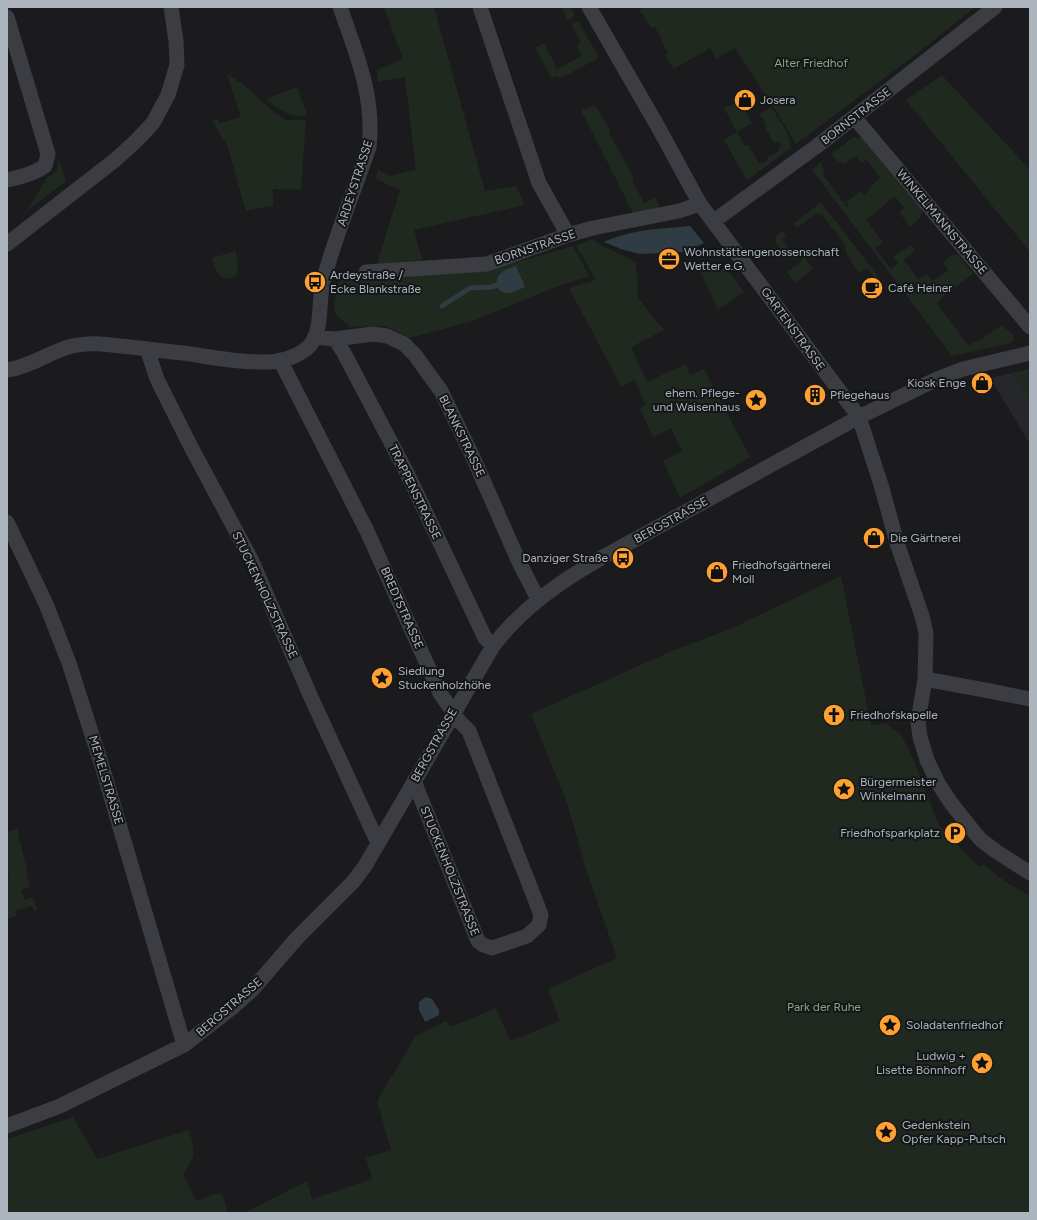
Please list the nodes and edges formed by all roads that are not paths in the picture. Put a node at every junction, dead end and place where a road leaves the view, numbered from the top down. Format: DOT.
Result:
graph roads {
  1 [pos="171,7"];
  2 [pos="340,7"];
  3 [pos="480,7"];
  4 [pos="589,7"];
  5 [pos="995,7"];
  6 [pos="7,17"];
  7 [pos="854,117"];
  8 [pos="7,180"];
  9 [pos="700,204"];
  10 [pos="714,221"];
  11 [pos="568,235"];
  12 [pos="7,244"];
  13 [pos="366,272"];
  14 [pos="1030,327"];
  15 [pos="315,337"];
  16 [pos="335,339"];
  17 [pos="147,349"];
  18 [pos="1030,353"];
  19 [pos="280,360"];
  20 [pos="7,370"];
  21 [pos="859,417"];
  22 [pos="7,522"];
  23 [pos="538,599"];
  24 [pos="493,646"];
  25 [pos="924,679"];
  26 [pos="1030,699"];
  27 [pos="453,712"];
  28 [pos="414,781"];
  29 [pos="378,843"];
  30 [pos="1030,873"];
  31 [pos="539,925"];
  32 [pos="184,1046"];
  33 [pos="7,1126"];
  1 -- 12 [label="street"];
  2 -- 15 [label="street, ARDEYSTRASSE"];
  3 -- 11 [label="street"];
  4 -- 9 [label="street, GARTENSTRASSE"];
  5 -- 7 [label="street, BORNSTRASSE"];
  6 -- 8 [label="street"];
  7 -- 10 [label="street, BORNSTRASSE"];
  7 -- 14 [label="street, WINKELMANNSTRASSE"];
  9 -- 10 [label="street, GARTENSTRASSE"];
  9 -- 11 [label="street, BORNSTRASSE"];
  10 -- 21 [label="street, GARTENSTRASSE"];
  11 -- 13 [label="street, BORNSTRASSE"];
  15 -- 16 [label="street"];
  15 -- 19 [label="street, ARDEYSTRASSE"];
  16 -- 23 [label="street, BLANKSTRASSE"];
  16 -- 24 [label="street, TRAPPENSTRASSE"];
  17 -- 19 [label="street, ARDEYSTRASSE"];
  17 -- 20 [label="street, ARDEYSTRASSE"];
  17 -- 29 [label="street, STUCKENHOLZSTRASSE"];
  18 -- 21 [label="street, BERGSTRASSE"];
  19 -- 27 [label="street, BREDTSTRASSE"];
  21 -- 23 [label="street, BERGSTRASSE"];
  21 -- 25 [label="street, GARTENSTRASSE"];
  22 -- 32 [label="street, MEMELSTRASSE"];
  23 -- 24 [label="street, BERGSTRASSE"];
  24 -- 27 [label="street, BERGSTRASSE"];
  25 -- 26 [label="street"];
  25 -- 30 [label="street, GARTENSTRASSE"];
  27 -- 28 [label="street, BERGSTRASSE"];
  27 -- 31 [label="street, BREDTSTRASSE"];
  28 -- 29 [label="street, BERGSTRASSE"];
  28 -- 31 [label="street, STUCKENHOLZSTRASSE"];
  29 -- 32 [label="street, BERGSTRASSE"];
  32 -- 33 [label="street, BERGSTRASSE"];
}
